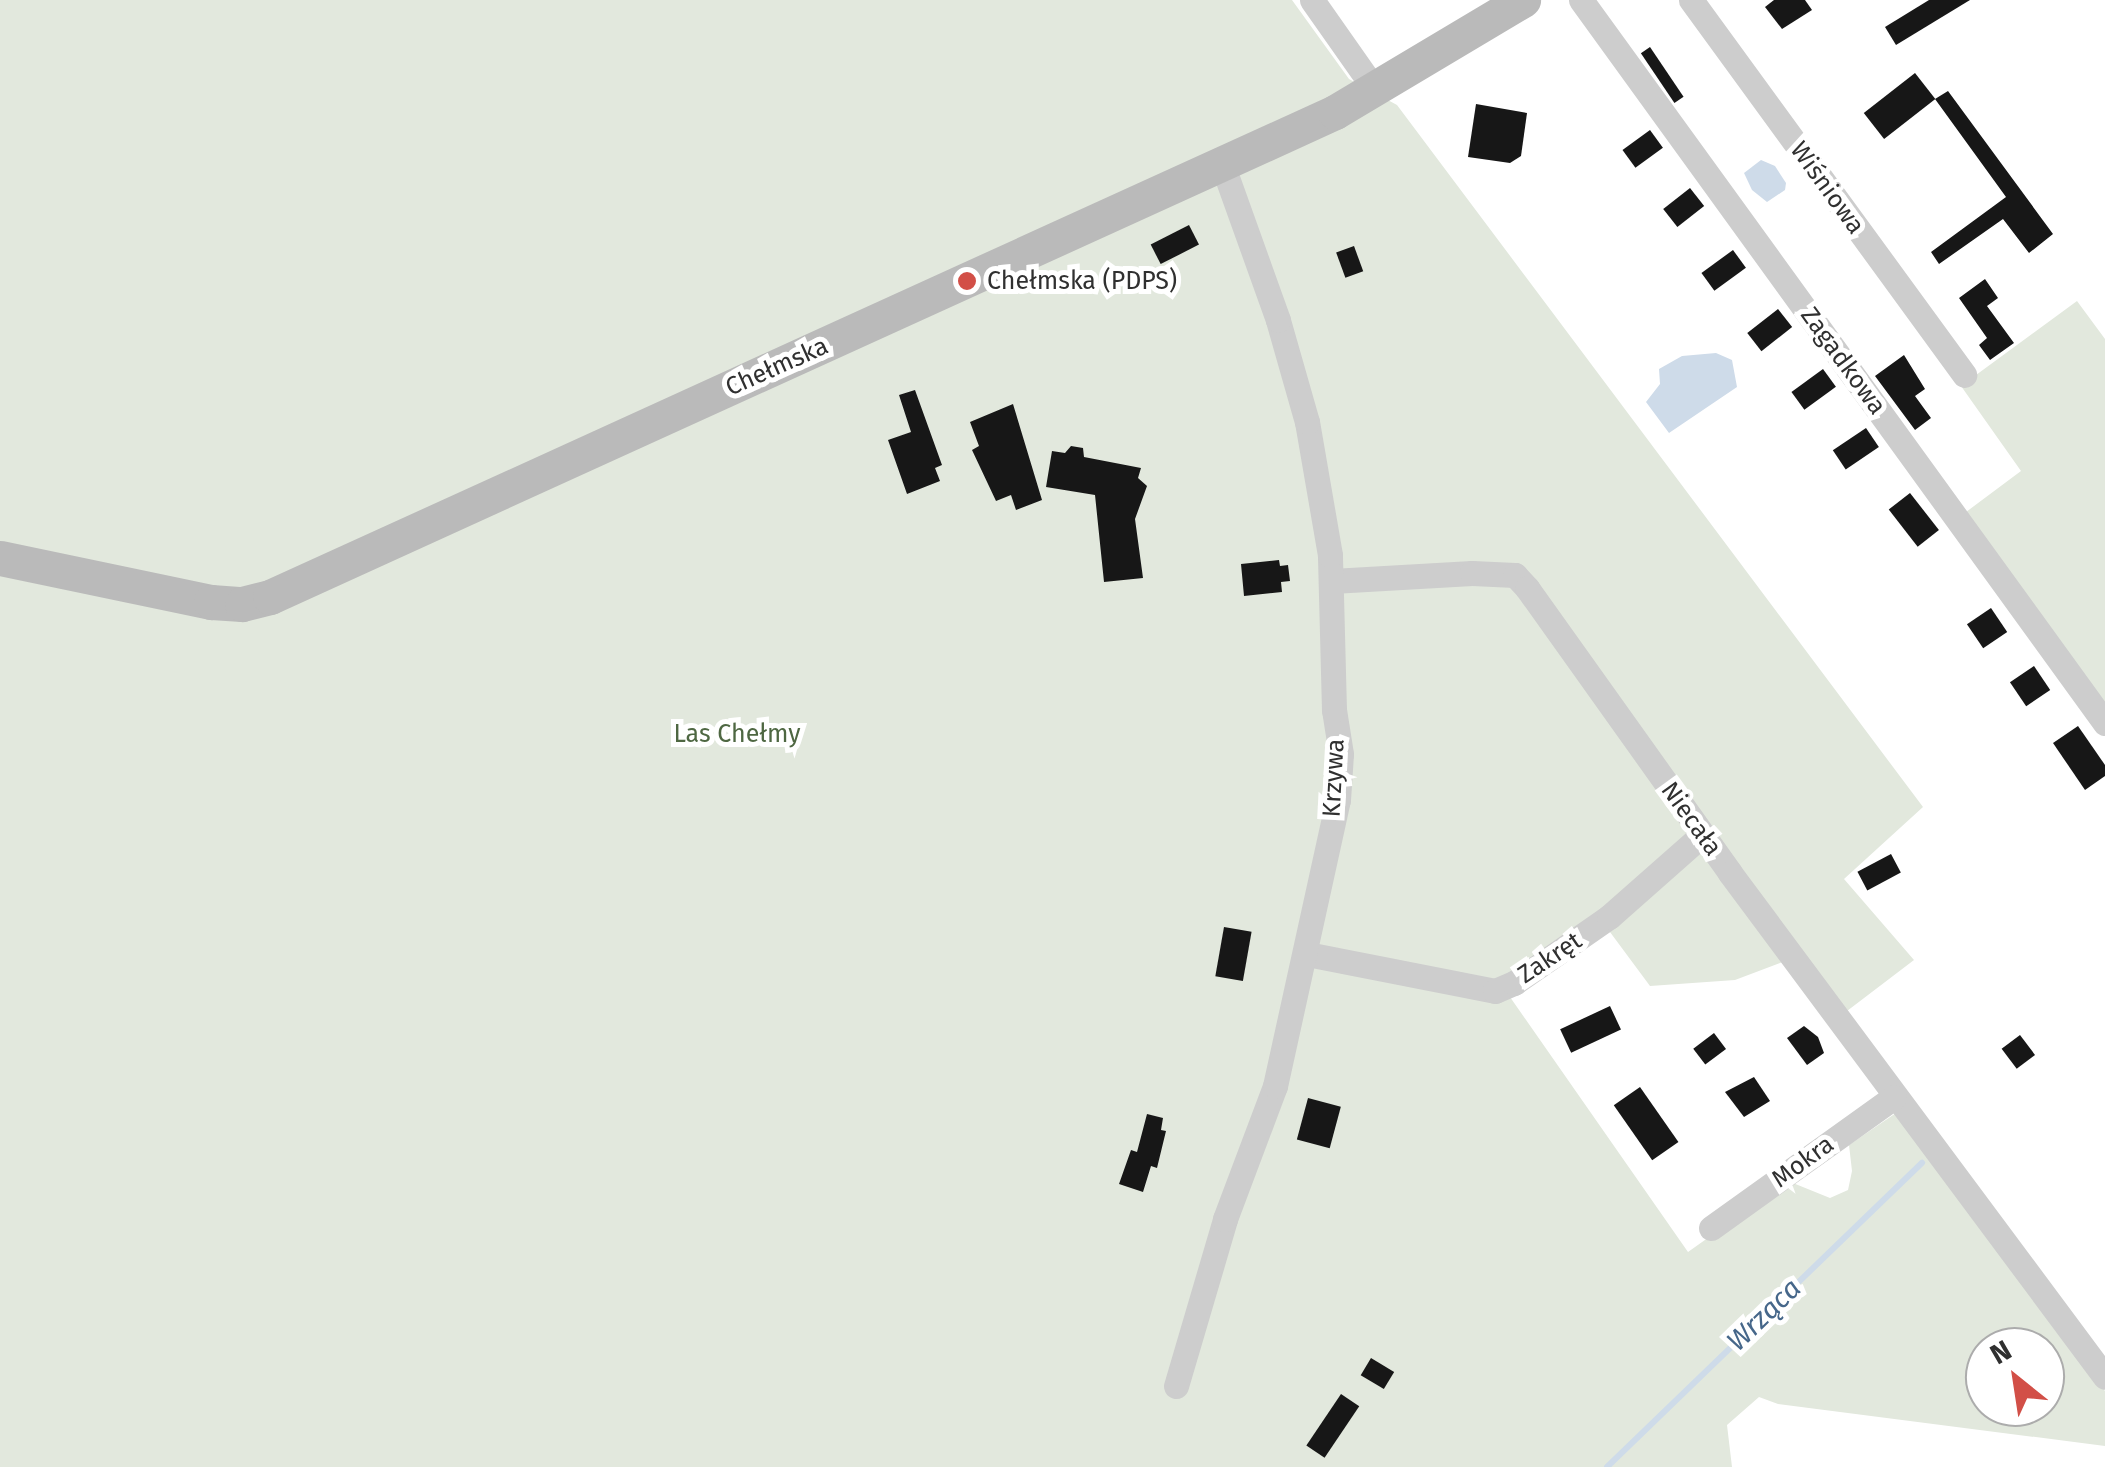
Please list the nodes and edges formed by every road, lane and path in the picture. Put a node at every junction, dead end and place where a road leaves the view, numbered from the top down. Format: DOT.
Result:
graph roads {
  1 [pos="1312,0"];
  2 [pos="1523,0"];
  3 [pos="1581,0"];
  4 [pos="1690,0"];
  5 [pos="1376,90"];
  6 [pos="1222,164"];
  7 [pos="1964,375"];
  8 [pos="0,558"];
  9 [pos="1332,581"];
  10 [pos="2105,723"];
  11 [pos="1702,835"];
  12 [pos="1307,954"];
  13 [pos="1894,1097"];
  14 [pos="1711,1228"];
  15 [pos="2105,1377"];
  16 [pos="1176,1386"];
  1 -- 5 [label="street"];
  2 -- 5 [label="street, Chełmska"];
  3 -- 10 [label="street, Zagadkowa"];
  4 -- 7 [label="street, Wiśniowa"];
  5 -- 6 [label="street, Chełmska"];
  6 -- 8 [label="street, Chełmska"];
  6 -- 9 [label="street, Krzywa"];
  9 -- 11 [label="street, Niecała"];
  9 -- 12 [label="street, Krzywa"];
  11 -- 12 [label="street, Zakręt"];
  11 -- 13 [label="street, Niecała"];
  12 -- 16 [label="street, Krzywa"];
  13 -- 14 [label="street, Mokra"];
  13 -- 15 [label="street, Niecała"];
}
